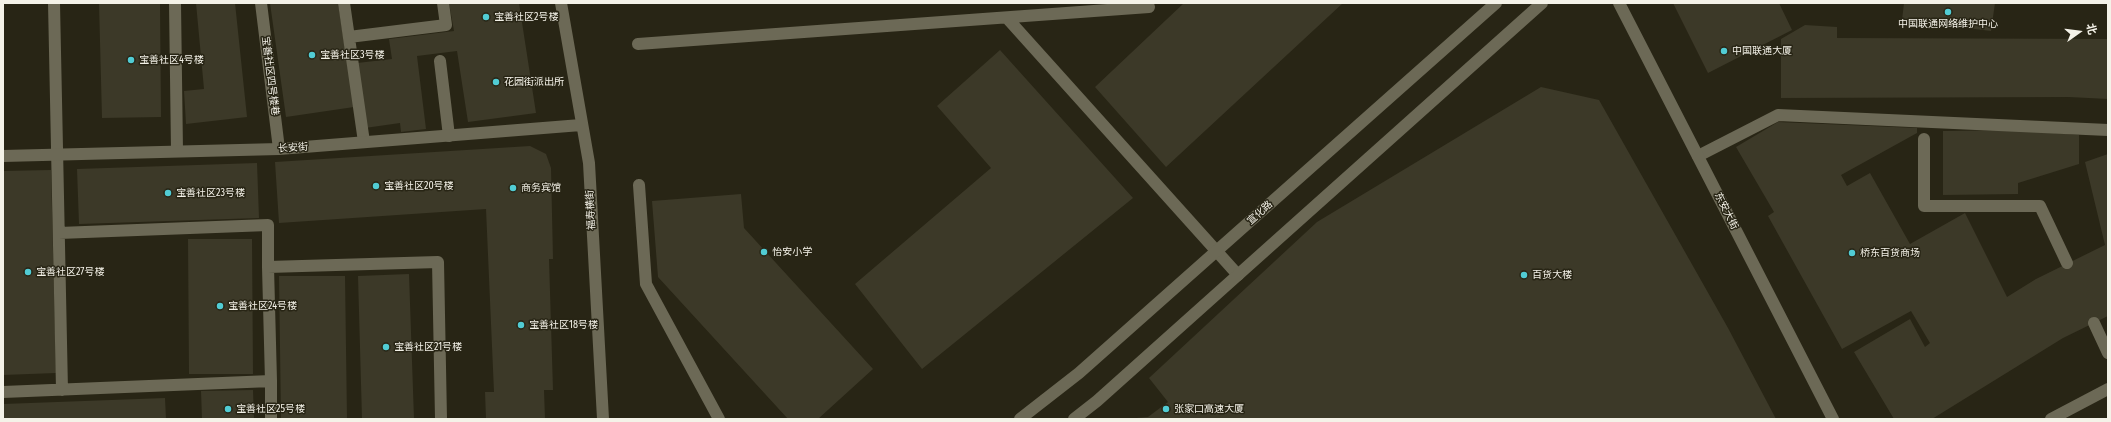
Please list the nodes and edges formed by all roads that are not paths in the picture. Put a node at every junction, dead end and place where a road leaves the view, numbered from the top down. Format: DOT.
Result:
graph roads {
  1 [pos="54,3"];
  2 [pos="175,3"];
  3 [pos="261,3"];
  4 [pos="344,3"];
  5 [pos="443,3"];
  6 [pos="561,3"];
  7 [pos="1496,3"];
  8 [pos="1542,3"];
  9 [pos="1619,3"];
  10 [pos="1149,7"];
  11 [pos="1007,18"];
  12 [pos="349,37"];
  13 [pos="638,44"];
  14 [pos="440,61"];
  15 [pos="581,125"];
  16 [pos="2108,130"];
  17 [pos="449,136"];
  18 [pos="1924,139"];
  19 [pos="364,142"];
  20 [pos="279,149"];
  21 [pos="177,151"];
  22 [pos="57,154"];
  23 [pos="3,156"];
  24 [pos="1698,156"];
  25 [pos="639,185"];
  26 [pos="59,233"];
  27 [pos="1216,251"];
  28 [pos="2067,263"];
  29 [pos="268,267"];
  30 [pos="1238,275"];
  31 [pos="2094,323"];
  32 [pos="2108,353"];
  33 [pos="271,381"];
  34 [pos="2108,389"];
  35 [pos="62,390"];
  36 [pos="3,392"];
  37 [pos="271,419"];
  38 [pos="441,419"];
  39 [pos="603,419"];
  40 [pos="719,419"];
  41 [pos="1020,419"];
  42 [pos="1074,419"];
  43 [pos="1833,419"];
  44 [pos="2051,419"];
  1 -- 22 [label="street"];
  2 -- 21 [label="street"];
  3 -- 20 [label="street, 宝善社区四号楼巷"];
  4 -- 12 [label="street"];
  5 -- 12 [label="street"];
  6 -- 15 [label="street, 福寿横街"];
  7 -- 27 [label="street, 宣化路"];
  8 -- 30 [label="street"];
  9 -- 24 [label="street, 东安大街"];
  10 -- 11 [label="street"];
  11 -- 13 [label="street"];
  11 -- 27 [label="street"];
  12 -- 19 [label="street"];
  14 -- 17 [label="street"];
  15 -- 17 [label="street, 长安街"];
  15 -- 39 [label="street, 福寿横街"];
  16 -- 24 [label="street"];
  17 -- 19 [label="street, 长安街"];
  18 -- 28 [label="street"];
  19 -- 20 [label="street, 长安街"];
  20 -- 21 [label="street, 长安街"];
  21 -- 22 [label="street, 长安街"];
  22 -- 23 [label="street, 长安街"];
  22 -- 26 [label="street"];
  24 -- 43 [label="street, 东安大街"];
  25 -- 40 [label="street"];
  26 -- 29 [label="street"];
  26 -- 35 [label="street"];
  27 -- 30 [label="street"];
  27 -- 41 [label="street, 宣化路"];
  29 -- 33 [label="street"];
  29 -- 38 [label="street"];
  30 -- 42 [label="street"];
  31 -- 32 [label="street"];
  33 -- 35 [label="street"];
  33 -- 37 [label="street"];
  34 -- 44 [label="street"];
  35 -- 36 [label="street"];
}
